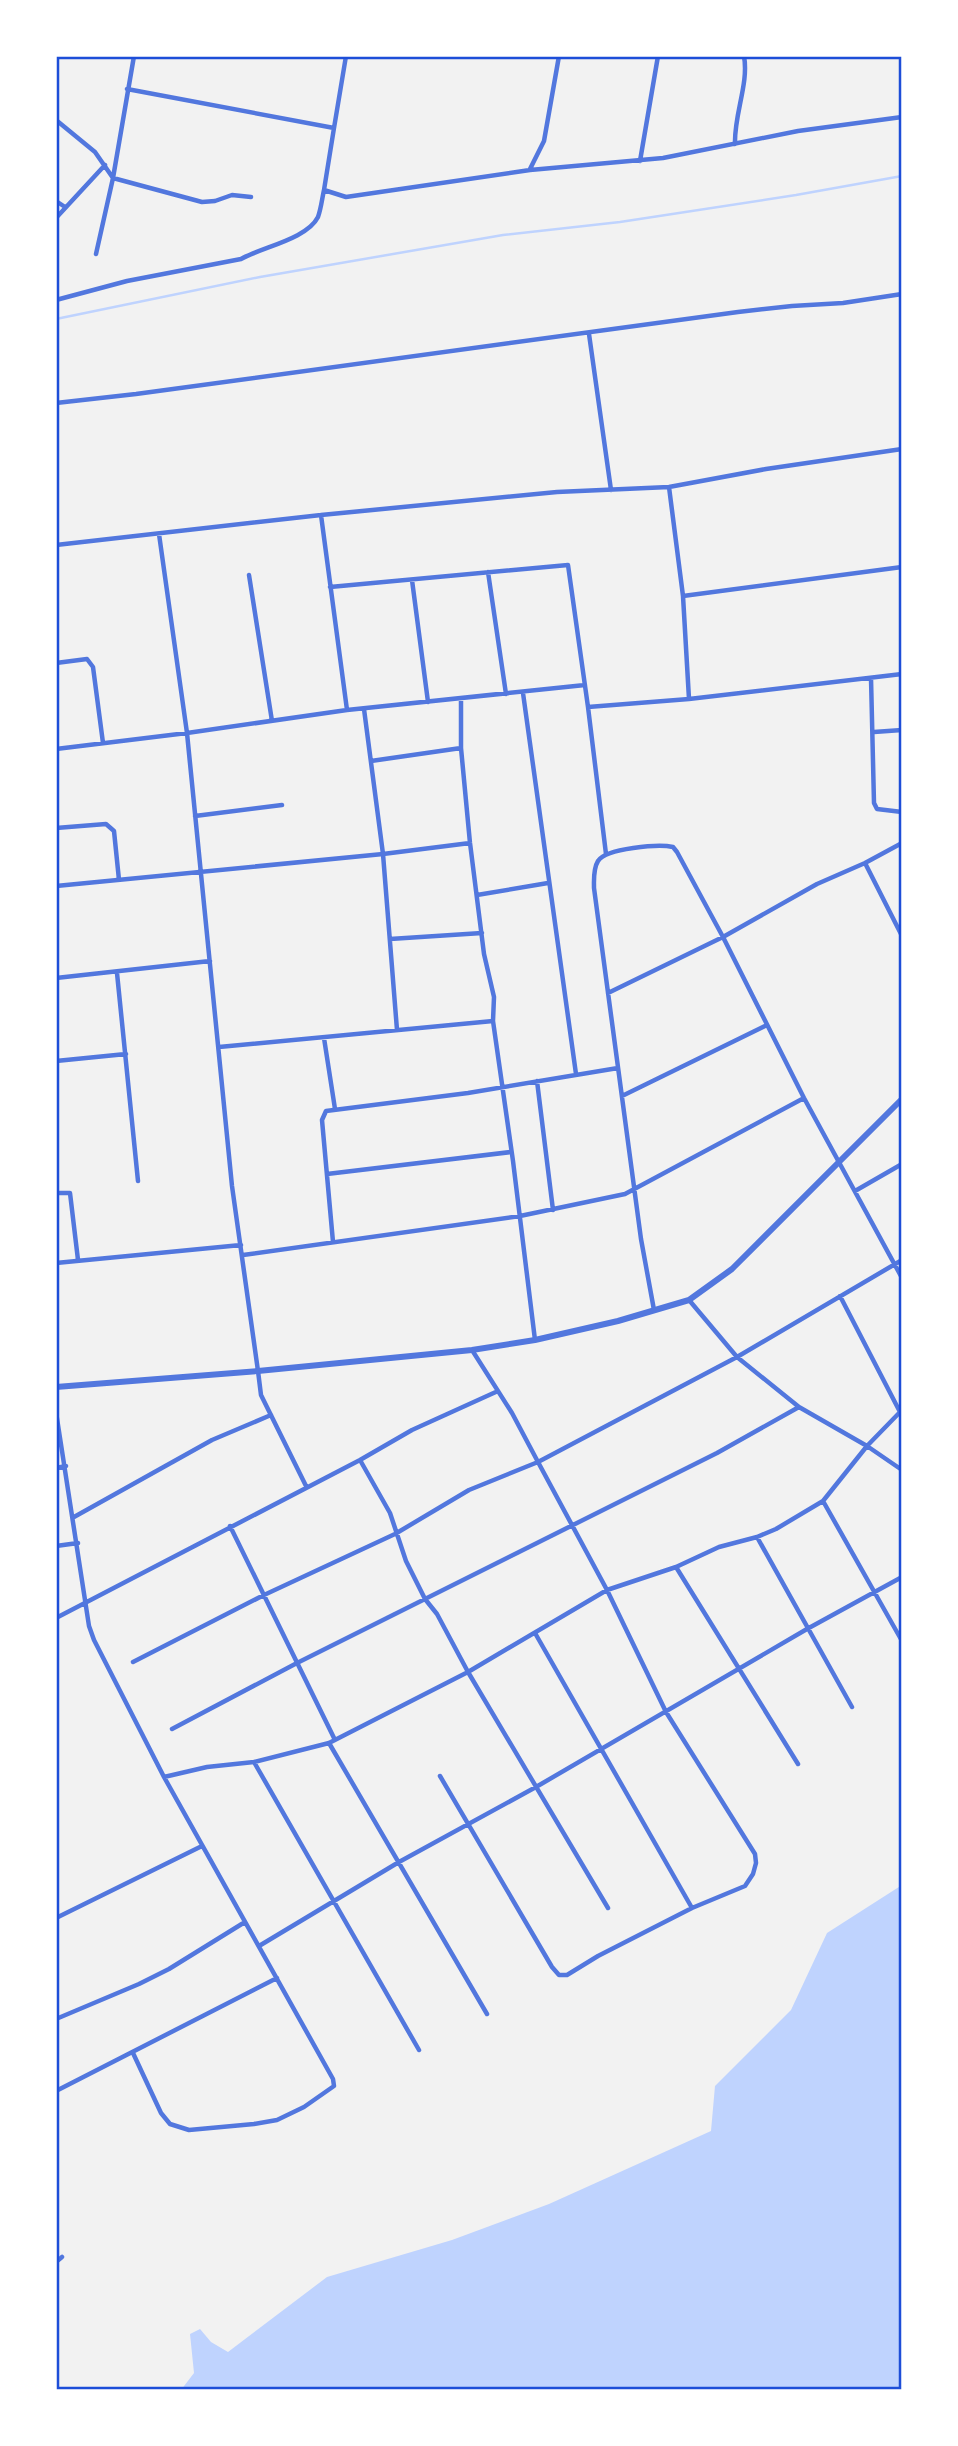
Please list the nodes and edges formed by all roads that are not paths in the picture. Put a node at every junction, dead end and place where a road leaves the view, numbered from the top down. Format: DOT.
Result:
graph roads {
  1 [pos="134,56"];
  2 [pos="346,56"];
  3 [pos="559,56"];
  4 [pos="658,56"];
  5 [pos="744,56"];
  6 [pos="127,89"];
  7 [pos="902,117"];
  8 [pos="56,120"];
  9 [pos="334,128"];
  10 [pos="735,144"];
  11 [pos="640,161"];
  12 [pos="105,165"];
  13 [pos="530,170"];
  14 [pos="113,178"];
  15 [pos="324,190"];
  16 [pos="251,197"];
  17 [pos="56,201"];
  18 [pos="65,207"];
  19 [pos="56,218"];
  20 [pos="96,254"];
  21 [pos="902,294"];
  22 [pos="56,300"];
  23 [pos="589,334"];
  24 [pos="56,402"];
  25 [pos="902,449"];
  26 [pos="669,487"];
  27 [pos="611,490"];
  28 [pos="321,515"];
  29 [pos="159,534"];
  30 [pos="56,545"];
  31 [pos="902,567"];
  32 [pos="488,572"];
  33 [pos="249,575"];
  34 [pos="412,580"];
  35 [pos="330,587"];
  36 [pos="683,596"];
  37 [pos="56,663"];
  38 [pos="902,674"];
  39 [pos="871,678"];
  40 [pos="585,685"];
  41 [pos="523,693"];
  42 [pos="506,694"];
  43 [pos="461,699"];
  44 [pos="690,699"];
  45 [pos="428,702"];
  46 [pos="588,707"];
  47 [pos="364,709"];
  48 [pos="347,710"];
  49 [pos="272,722"];
  50 [pos="902,730"];
  51 [pos="874,732"];
  52 [pos="187,733"];
  53 [pos="103,743"];
  54 [pos="461,748"];
  55 [pos="56,749"];
  56 [pos="371,761"];
  57 [pos="282,805"];
  58 [pos="902,812"];
  59 [pos="195,816"];
  60 [pos="56,828"];
  61 [pos="470,843"];
  62 [pos="902,843"];
  63 [pos="383,854"];
  64 [pos="606,854"];
  65 [pos="866,863"];
  66 [pos="200,872"];
  67 [pos="119,880"];
  68 [pos="548,883"];
  69 [pos="56,886"];
  70 [pos="477,895"];
  71 [pos="482,933"];
  72 [pos="902,936"];
  73 [pos="723,937"];
  74 [pos="390,939"];
  75 [pos="210,961"];
  76 [pos="117,973"];
  77 [pos="56,978"];
  78 [pos="607,993"];
  79 [pos="493,1021"];
  80 [pos="767,1025"];
  81 [pos="397,1030"];
  82 [pos="324,1038"];
  83 [pos="219,1048"];
  84 [pos="126,1054"];
  85 [pos="56,1061"];
  86 [pos="618,1068"];
  87 [pos="576,1074"];
  88 [pos="537,1081"];
  89 [pos="502,1086"];
  90 [pos="622,1096"];
  91 [pos="804,1097"];
  92 [pos="902,1099"];
  93 [pos="335,1109"];
  94 [pos="511,1152"];
  95 [pos="839,1162"];
  96 [pos="902,1164"];
  97 [pos="327,1174"];
  98 [pos="138,1181"];
  99 [pos="636,1190"];
  100 [pos="855,1191"];
  101 [pos="56,1193"];
  102 [pos="553,1210"];
  103 [pos="520,1216"];
  104 [pos="333,1242"];
  105 [pos="241,1245"];
  106 [pos="243,1255"];
  107 [pos="78,1260"];
  108 [pos="902,1260"];
  109 [pos="56,1263"];
  110 [pos="894,1264"];
  111 [pos="902,1278"];
  112 [pos="840,1296"];
  113 [pos="689,1300"];
  114 [pos="654,1311"];
  115 [pos="535,1340"];
  116 [pos="472,1350"];
  117 [pos="737,1357"];
  118 [pos="258,1371"];
  119 [pos="56,1387"];
  120 [pos="498,1391"];
  121 [pos="799,1407"];
  122 [pos="901,1411"];
  123 [pos="56,1412"];
  124 [pos="271,1415"];
  125 [pos="867,1446"];
  126 [pos="360,1460"];
  127 [pos="538,1462"];
  128 [pos="66,1466"];
  129 [pos="56,1468"];
  130 [pos="902,1470"];
  131 [pos="306,1486"];
  132 [pos="824,1501"];
  133 [pos="74,1517"];
  134 [pos="572,1524"];
  135 [pos="230,1526"];
  136 [pos="395,1534"];
  137 [pos="757,1537"];
  138 [pos="78,1543"];
  139 [pos="56,1546"];
  140 [pos="676,1567"];
  141 [pos="902,1577"];
  142 [pos="607,1590"];
  143 [pos="874,1592"];
  144 [pos="264,1595"];
  145 [pos="425,1599"];
  146 [pos="86,1602"];
  147 [pos="56,1618"];
  148 [pos="807,1629"];
  149 [pos="535,1633"];
  150 [pos="902,1640"];
  151 [pos="132,1662"];
  152 [pos="297,1662"];
  153 [pos="739,1671"];
  154 [pos="468,1672"];
  155 [pos="852,1707"];
  156 [pos="666,1712"];
  157 [pos="172,1728"];
  158 [pos="335,1740"];
  159 [pos="329,1743"];
  160 [pos="602,1749"];
  161 [pos="254,1762"];
  162 [pos="798,1764"];
  163 [pos="440,1776"];
  164 [pos="164,1777"];
  165 [pos="536,1787"];
  166 [pos="468,1824"];
  167 [pos="202,1846"];
  168 [pos="398,1862"];
  169 [pos="334,1901"];
  170 [pos="608,1908"];
  171 [pos="692,1908"];
  172 [pos="56,1918"];
  173 [pos="246,1922"];
  174 [pos="260,1946"];
  175 [pos="278,1978"];
  176 [pos="487,2014"];
  177 [pos="56,2019"];
  178 [pos="419,2049"];
  179 [pos="133,2053"];
  180 [pos="56,2091"];
  181 [pos="62,2257"];
  182 [pos="56,2262"];
  1 -- 6 [label="street"];
  2 -- 9 [label="street"];
  3 -- 13 [label="street"];
  4 -- 11 [label="street"];
  5 -- 10 [label="street"];
  6 -- 9 [label="street"];
  6 -- 14 [label="street"];
  7 -- 10 [label="street"];
  8 -- 12 [label="street"];
  9 -- 15 [label="street"];
  10 -- 11 [label="street"];
  11 -- 13 [label="street"];
  12 -- 14 [label="street"];
  12 -- 18 [label="street"];
  13 -- 15 [label="street"];
  14 -- 16 [label="street"];
  14 -- 20 [label="street"];
  15 -- 22 [label="street"];
  17 -- 18 [label="street"];
  18 -- 19 [label="street"];
  21 -- 23 [label="street"];
  23 -- 24 [label="street"];
  23 -- 27 [label="street"];
  25 -- 26 [label="street"];
  26 -- 27 [label="street"];
  26 -- 36 [label="street"];
  27 -- 28 [label="street"];
  28 -- 29 [label="street"];
  28 -- 35 [label="street"];
  29 -- 30 [label="street"];
  29 -- 52 [label="street"];
  31 -- 36 [label="street"];
  32 -- 34 [label="street"];
  32 -- 40 [label="street"];
  32 -- 42 [label="street"];
  33 -- 49 [label="street"];
  34 -- 35 [label="street"];
  34 -- 45 [label="street"];
  35 -- 48 [label="street"];
  36 -- 44 [label="street"];
  37 -- 53 [label="street"];
  38 -- 39 [label="street"];
  39 -- 44 [label="street"];
  39 -- 51 [label="street"];
  40 -- 41 [label="street"];
  40 -- 46 [label="street"];
  41 -- 42 [label="street"];
  41 -- 68 [label="street"];
  42 -- 43 [label="street"];
  43 -- 45 [label="street"];
  43 -- 54 [label="street"];
  44 -- 46 [label="street"];
  45 -- 47 [label="street"];
  46 -- 64 [label="street"];
  47 -- 48 [label="street"];
  47 -- 56 [label="street"];
  48 -- 49 [label="street"];
  49 -- 52 [label="street"];
  50 -- 51 [label="street"];
  51 -- 58 [label="street"];
  52 -- 53 [label="street"];
  52 -- 59 [label="street"];
  53 -- 55 [label="street"];
  54 -- 56 [label="street"];
  54 -- 61 [label="street"];
  56 -- 63 [label="street"];
  57 -- 59 [label="street"];
  59 -- 66 [label="street"];
  60 -- 67 [label="street"];
  61 -- 63 [label="street"];
  61 -- 70 [label="street"];
  62 -- 65 [label="street"];
  63 -- 66 [label="street"];
  63 -- 74 [label="street"];
  64 -- 73 [label="street"];
  64 -- 78 [label="street"];
  65 -- 72 [label="street"];
  65 -- 73 [label="street"];
  66 -- 67 [label="street"];
  66 -- 75 [label="street"];
  67 -- 69 [label="street"];
  68 -- 70 [label="street"];
  68 -- 87 [label="street"];
  70 -- 71 [label="street"];
  71 -- 74 [label="street"];
  71 -- 79 [label="street"];
  73 -- 78 [label="street"];
  73 -- 80 [label="street"];
  74 -- 81 [label="street"];
  75 -- 76 [label="street"];
  75 -- 83 [label="street"];
  76 -- 77 [label="street"];
  76 -- 84 [label="street"];
  78 -- 86 [label="street"];
  79 -- 81 [label="street"];
  79 -- 89 [label="street"];
  80 -- 90 [label="street"];
  80 -- 91 [label="street"];
  81 -- 82 [label="street"];
  82 -- 83 [label="street"];
  82 -- 93 [label="street"];
  83 -- 105 [label="street"];
  84 -- 85 [label="street"];
  84 -- 98 [label="street"];
  86 -- 87 [label="street"];
  86 -- 90 [label="street"];
  87 -- 88 [label="street"];
  88 -- 89 [label="street"];
  88 -- 102 [label="street"];
  89 -- 93 [label="street"];
  89 -- 94 [label="street"];
  90 -- 99 [label="street"];
  91 -- 95 [label="street"];
  91 -- 99 [label="street"];
  92 -- 95 [label="street"];
  93 -- 97 [label="street"];
  94 -- 97 [label="street"];
  94 -- 103 [label="street"];
  95 -- 100 [label="street"];
  95 -- 113 [label="street"];
  96 -- 100 [label="street"];
  97 -- 104 [label="street"];
  99 -- 102 [label="street"];
  99 -- 114 [label="street"];
  100 -- 110 [label="street"];
  101 -- 107 [label="street"];
  102 -- 103 [label="street"];
  103 -- 104 [label="street"];
  103 -- 115 [label="street"];
  104 -- 106 [label="street"];
  105 -- 106 [label="street"];
  105 -- 107 [label="street"];
  106 -- 118 [label="street"];
  107 -- 109 [label="street"];
  108 -- 110 [label="street"];
  110 -- 111 [label="street"];
  110 -- 112 [label="street"];
  112 -- 117 [label="street"];
  112 -- 122 [label="street"];
  113 -- 114 [label="street"];
  113 -- 117 [label="street"];
  114 -- 115 [label="street"];
  115 -- 116 [label="street"];
  116 -- 118 [label="street"];
  116 -- 120 [label="street"];
  117 -- 121 [label="street"];
  117 -- 127 [label="street"];
  118 -- 119 [label="street"];
  118 -- 124 [label="street"];
  120 -- 126 [label="street"];
  120 -- 127 [label="street"];
  121 -- 125 [label="street"];
  121 -- 134 [label="street"];
  122 -- 125 [label="street"];
  123 -- 128 [label="street"];
  124 -- 131 [label="street"];
  124 -- 133 [label="street"];
  125 -- 130 [label="street"];
  125 -- 132 [label="street"];
  126 -- 131 [label="street"];
  126 -- 136 [label="street"];
  127 -- 134 [label="street"];
  127 -- 136 [label="street"];
  128 -- 129 [label="street"];
  128 -- 133 [label="street"];
  131 -- 135 [label="street"];
  132 -- 137 [label="street"];
  132 -- 143 [label="street"];
  133 -- 138 [label="street"];
  134 -- 142 [label="street"];
  134 -- 145 [label="street"];
  135 -- 144 [label="street"];
  135 -- 146 [label="street"];
  136 -- 144 [label="street"];
  136 -- 145 [label="street"];
  137 -- 140 [label="street"];
  137 -- 148 [label="street"];
  138 -- 139 [label="street"];
  138 -- 146 [label="street"];
  140 -- 142 [label="street"];
  140 -- 153 [label="street"];
  141 -- 143 [label="street"];
  142 -- 149 [label="street"];
  142 -- 156 [label="street"];
  143 -- 148 [label="street"];
  143 -- 150 [label="street"];
  144 -- 151 [label="street"];
  144 -- 152 [label="street"];
  145 -- 152 [label="street"];
  145 -- 154 [label="street"];
  146 -- 147 [label="street"];
  146 -- 164 [label="street"];
  148 -- 153 [label="street"];
  148 -- 155 [label="street"];
  149 -- 154 [label="street"];
  149 -- 160 [label="street"];
  152 -- 157 [label="street"];
  152 -- 158 [label="street"];
  153 -- 156 [label="street"];
  153 -- 162 [label="street"];
  154 -- 158 [label="street"];
  154 -- 165 [label="street"];
  156 -- 160 [label="street"];
  156 -- 171 [label="street"];
  158 -- 159 [label="street"];
  159 -- 161 [label="street"];
  159 -- 168 [label="street"];
  160 -- 165 [label="street"];
  160 -- 171 [label="street"];
  161 -- 164 [label="street"];
  161 -- 169 [label="street"];
  163 -- 166 [label="street"];
  164 -- 167 [label="street"];
  165 -- 166 [label="street"];
  165 -- 170 [label="street"];
  166 -- 168 [label="street"];
  166 -- 171 [label="street"];
  167 -- 172 [label="street"];
  167 -- 173 [label="street"];
  168 -- 169 [label="street"];
  168 -- 176 [label="street"];
  169 -- 174 [label="street"];
  169 -- 178 [label="street"];
  173 -- 174 [label="street"];
  173 -- 177 [label="street"];
  174 -- 175 [label="street"];
  175 -- 179 [label="street"];
  175 -- 179 [label="street"];
  179 -- 180 [label="street"];
  181 -- 182 [label="street"];
}
